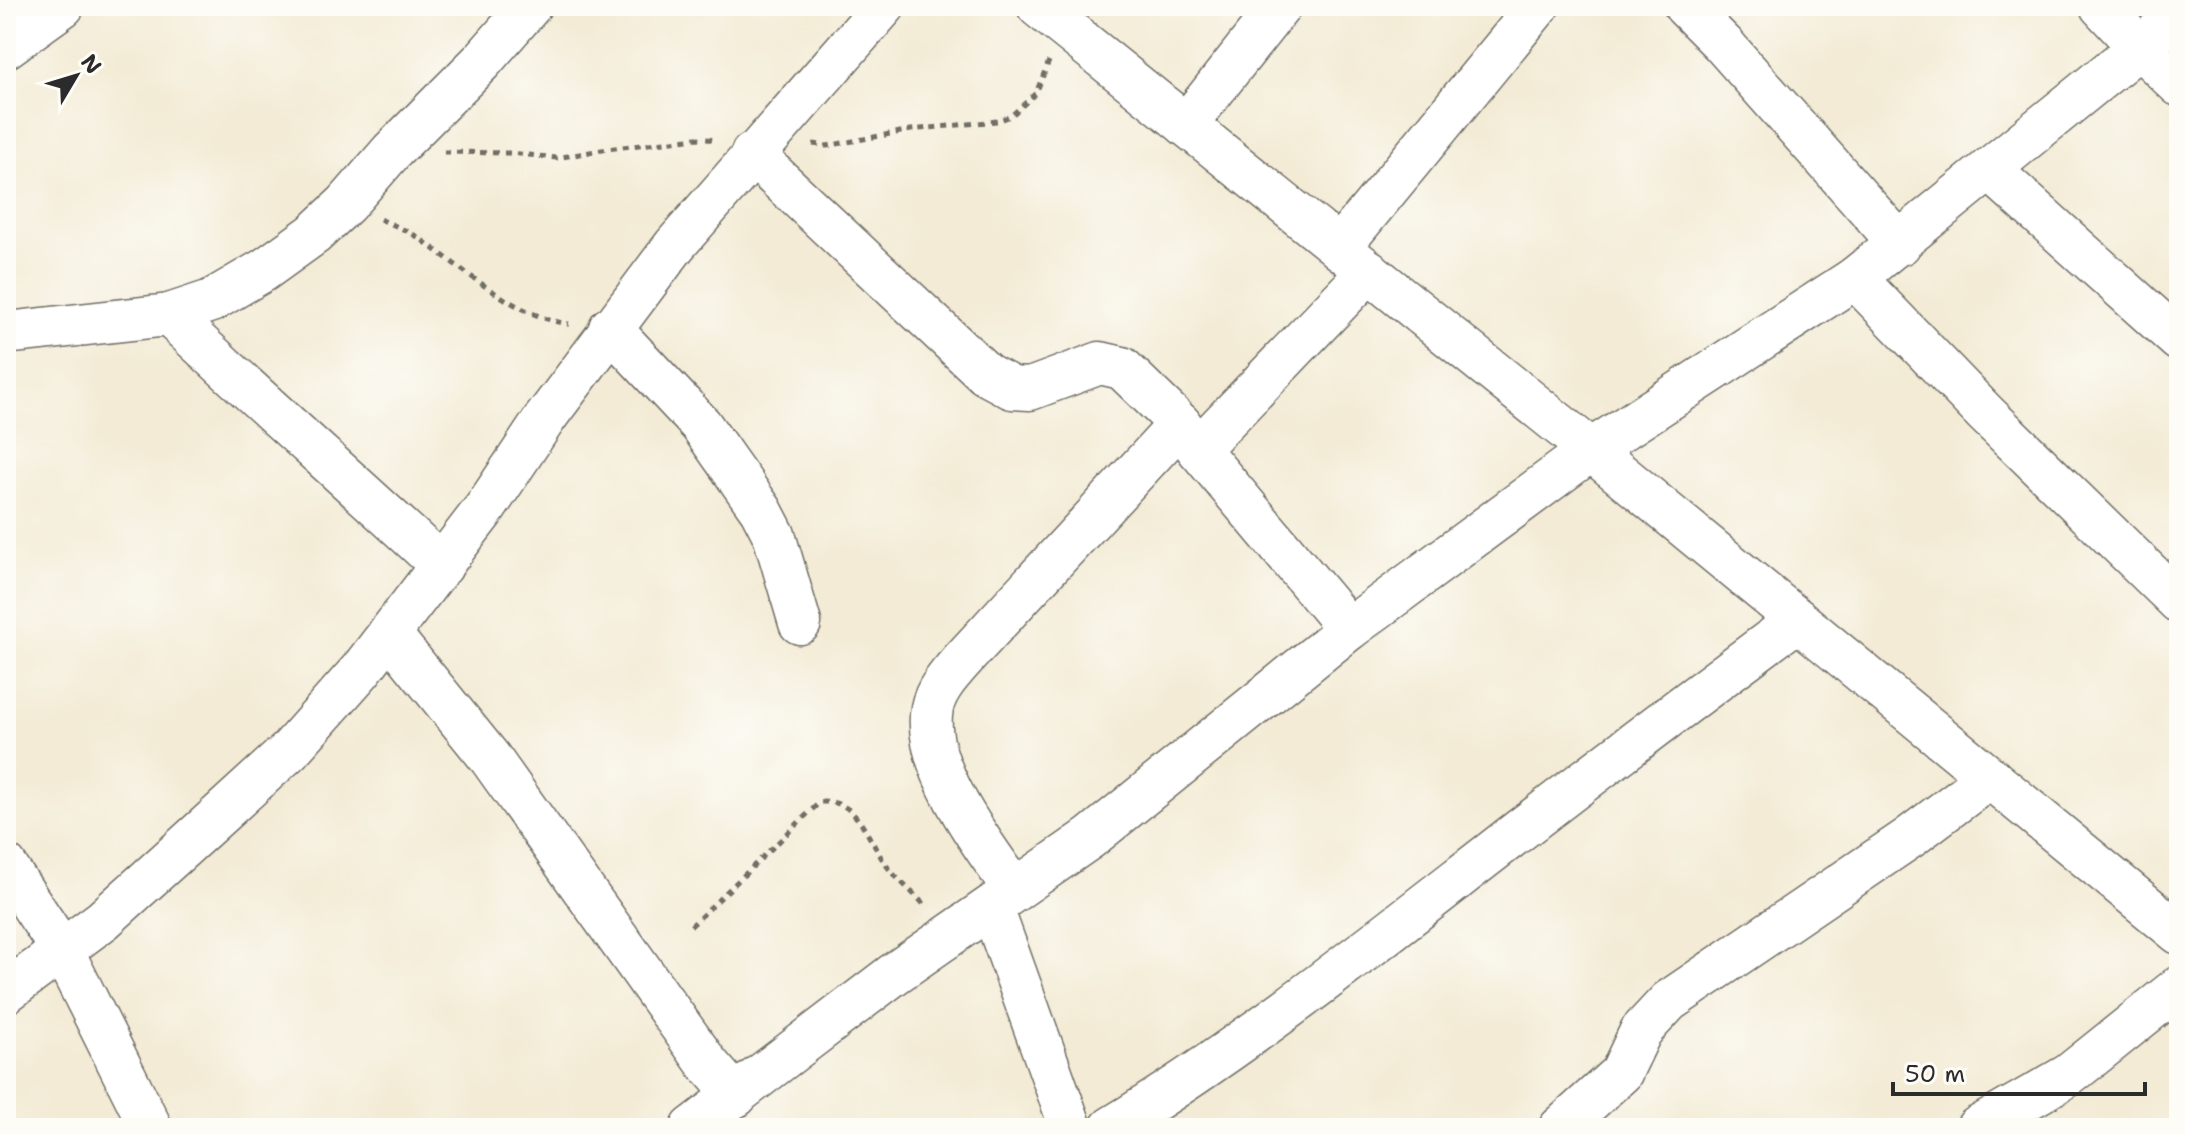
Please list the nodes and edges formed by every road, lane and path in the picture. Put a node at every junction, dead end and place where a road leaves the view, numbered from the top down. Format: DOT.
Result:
graph roads {
  1 [pos="63,6"];
  2 [pos="530,6"];
  3 [pos="884,6"];
  4 [pos="1280,6"];
  5 [pos="1538,6"];
  6 [pos="1685,6"];
  7 [pos="2101,6"];
  8 [pos="1047,12"];
  9 [pos="2179,15"];
  10 [pos="2138,46"];
  11 [pos="6,47"];
  12 [pos="2179,85"];
  13 [pos="1186,125"];
  14 [pos="760,145"];
  15 [pos="392,151"];
  16 [pos="1989,169"];
  17 [pos="346,204"];
  18 [pos="1900,244"];
  19 [pos="1354,260"];
  20 [pos="1855,278"];
  21 [pos="169,315"];
  22 [pos="610,328"];
  23 [pos="6,333"];
  24 [pos="2179,340"];
  25 [pos="1189,436"];
  26 [pos="1591,450"];
  27 [pos="442,566"];
  28 [pos="2173,581"];
  29 [pos="1798,620"];
  30 [pos="800,623"];
  31 [pos="1349,629"];
  32 [pos="389,633"];
  33 [pos="1990,777"];
  34 [pos="6,866"];
  35 [pos="1004,899"];
  36 [pos="691,926"];
  37 [pos="2179,933"];
  38 [pos="950,935"];
  39 [pos="63,952"];
  40 [pos="2179,987"];
  41 [pos="6,992"];
  42 [pos="736,1096"];
  43 [pos="151,1128"];
  44 [pos="692,1128"];
  45 [pos="1071,1128"];
  46 [pos="1111,1128"];
  47 [pos="1560,1128"];
  48 [pos="1977,1128"];
  1 -- 11 [label="street"];
  2 -- 15 [label="street"];
  3 -- 14 [label="street"];
  4 -- 13 [label="street"];
  5 -- 19 [label="street"];
  6 -- 18 [label="street"];
  7 -- 10 [label="street"];
  8 -- 13 [label="street"];
  8 -- 14 [label="path"];
  9 -- 10 [label="street"];
  10 -- 12 [label="street"];
  10 -- 16 [label="street"];
  13 -- 19 [label="street"];
  14 -- 15 [label="path"];
  14 -- 22 [label="street"];
  14 -- 25 [label="street"];
  15 -- 17 [label="street"];
  16 -- 18 [label="street"];
  16 -- 24 [label="street"];
  17 -- 21 [label="street"];
  17 -- 22 [label="path"];
  18 -- 20 [label="street"];
  19 -- 25 [label="street"];
  19 -- 26 [label="street"];
  20 -- 26 [label="street"];
  20 -- 28 [label="street"];
  21 -- 23 [label="street"];
  21 -- 27 [label="street"];
  22 -- 27 [label="street"];
  22 -- 30 [label="street"];
  25 -- 31 [label="street"];
  25 -- 35 [label="street"];
  26 -- 29 [label="street"];
  26 -- 31 [label="street"];
  27 -- 32 [label="street"];
  29 -- 33 [label="street"];
  29 -- 46 [label="street"];
  31 -- 35 [label="street"];
  32 -- 39 [label="street"];
  32 -- 42 [label="street"];
  33 -- 37 [label="street"];
  33 -- 47 [label="street"];
  34 -- 39 [label="street"];
  35 -- 38 [label="street"];
  35 -- 45 [label="street"];
  36 -- 38 [label="path"];
  38 -- 42 [label="street"];
  39 -- 41 [label="street"];
  39 -- 43 [label="street"];
  40 -- 48 [label="street"];
  42 -- 44 [label="street"];
}
